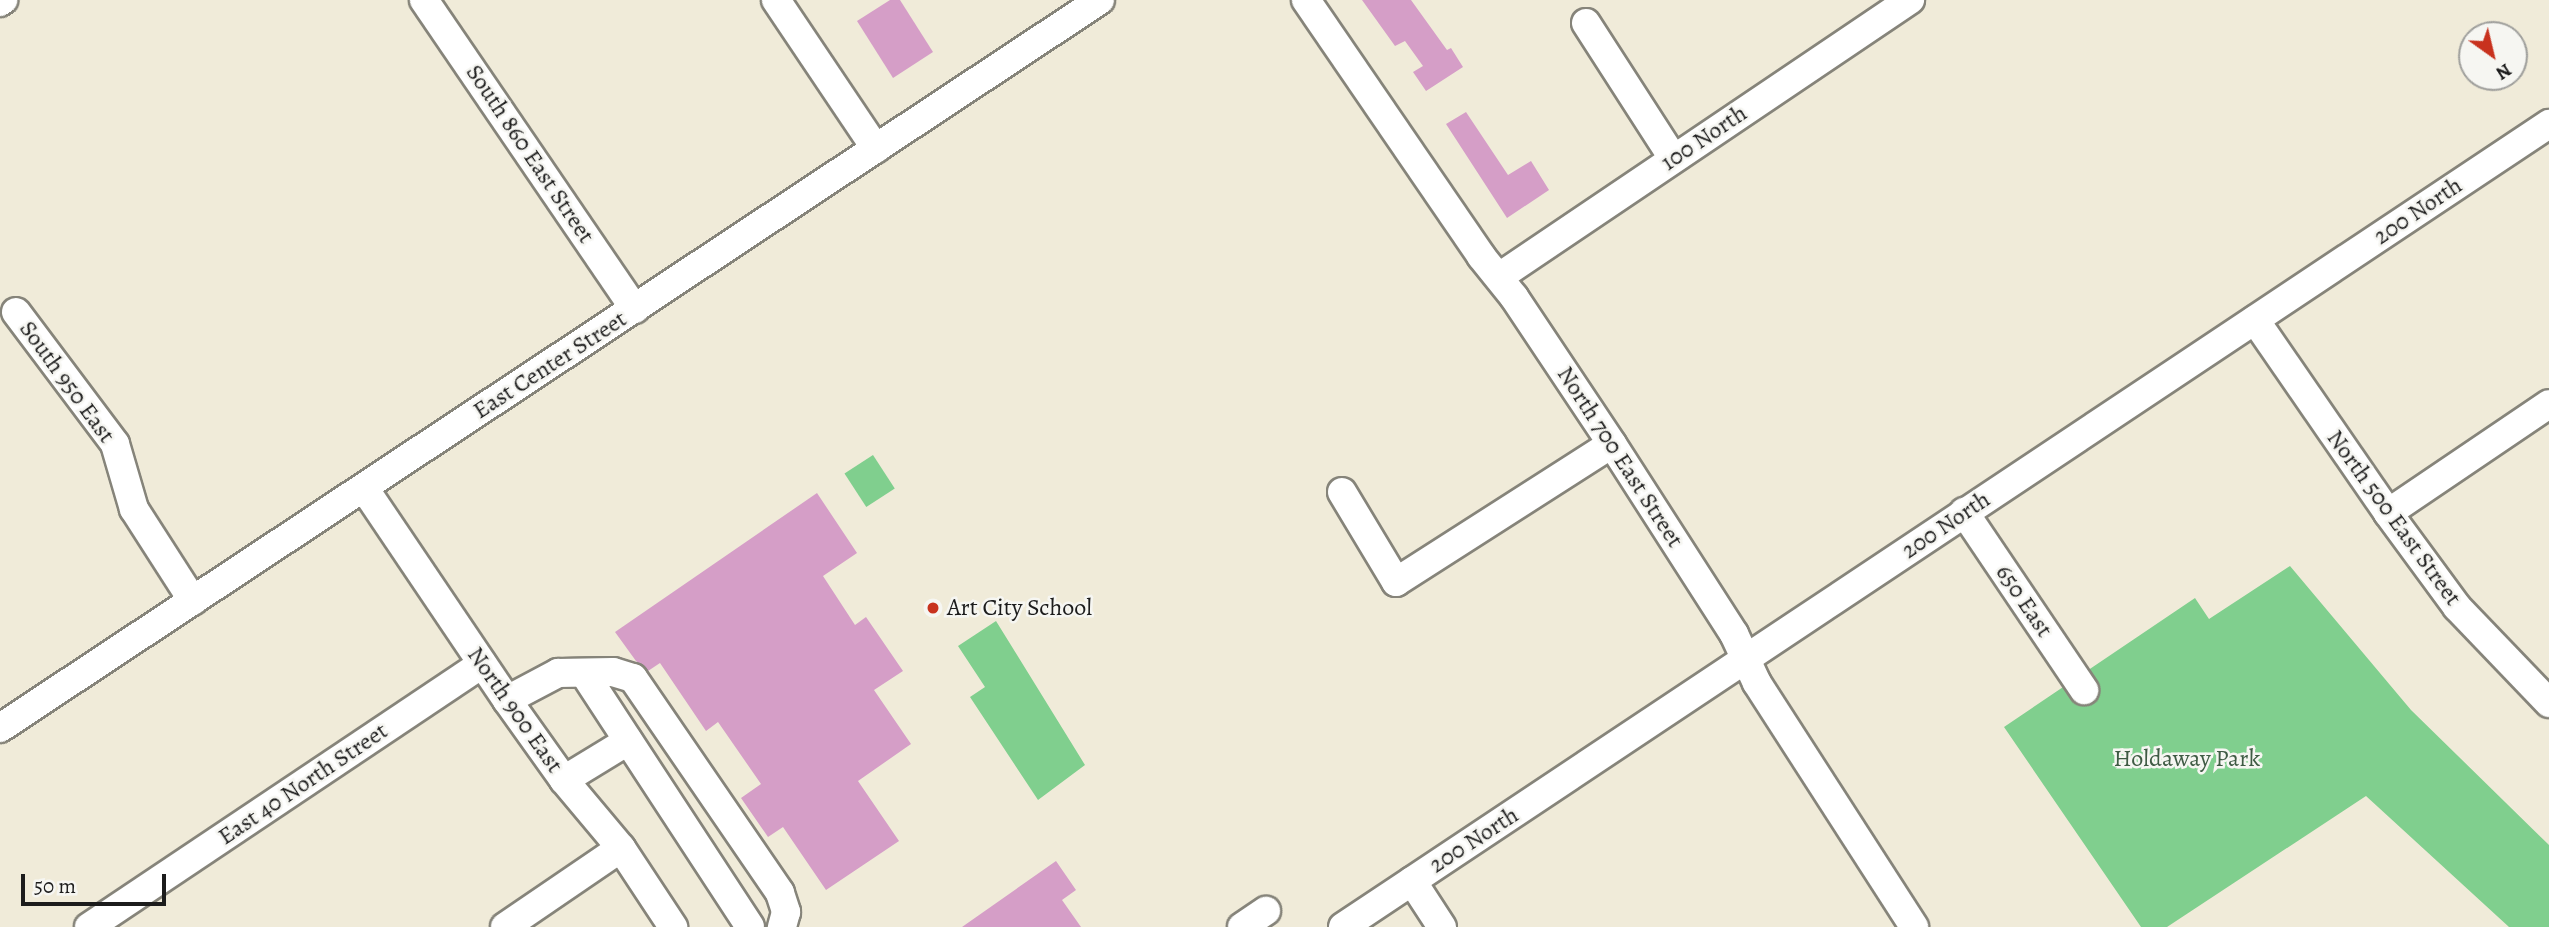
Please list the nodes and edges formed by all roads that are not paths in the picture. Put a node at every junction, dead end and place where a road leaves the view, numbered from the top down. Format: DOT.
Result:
graph roads {
  1 [pos="424,0"];
  2 [pos="776,0"];
  3 [pos="1100,0"];
  4 [pos="1306,0"];
  5 [pos="1910,0"];
  6 [pos="1586,23"];
  7 [pos="2549,124"];
  8 [pos="876,149"];
  9 [pos="1673,158"];
  10 [pos="1499,277"];
  11 [pos="635,309"];
  12 [pos="16,312"];
  13 [pos="2255,320"];
  14 [pos="2549,404"];
  15 [pos="1612,444"];
  16 [pos="364,488"];
  17 [pos="1342,492"];
  18 [pos="1964,512"];
  19 [pos="2388,513"];
  20 [pos="192,601"];
  21 [pos="1747,659"];
  22 [pos="482,664"];
  23 [pos="583,673"];
  24 [pos="2084,690"];
  25 [pos="507,700"];
  26 [pos="2549,703"];
  27 [pos="0,728"];
  28 [pos="628,741"];
  29 [pos="564,780"];
  30 [pos="621,848"];
  31 [pos="1412,881"];
  32 [pos="1266,911"];
  33 [pos="1909,925"];
  34 [pos="89,927"];
  35 [pos="505,927"];
  36 [pos="673,927"];
  37 [pos="750,927"];
  38 [pos="782,927"];
  39 [pos="1242,927"];
  40 [pos="1343,927"];
  41 [pos="1443,927"];
  1 -- 11 [label="street, South 860 East Street"];
  2 -- 8 [label="street"];
  3 -- 8 [label="street, East Center Street"];
  4 -- 10 [label="street, North 700 East Street"];
  5 -- 9 [label="street, 100 North"];
  6 -- 9 [label="street"];
  7 -- 13 [label="street, 200 North"];
  8 -- 11 [label="street, East Center Street"];
  9 -- 10 [label="street, 100 North"];
  10 -- 15 [label="street, North 700 East Street"];
  11 -- 16 [label="street, East Center Street"];
  12 -- 20 [label="street, South 950 East"];
  13 -- 18 [label="street, 200 North"];
  13 -- 19 [label="street, North 500 East Street"];
  14 -- 19 [label="street"];
  15 -- 17 [label="street"];
  15 -- 21 [label="street, North 700 East Street"];
  16 -- 20 [label="street, East Center Street"];
  16 -- 22 [label="street, North 900 East"];
  18 -- 21 [label="street, 200 North"];
  18 -- 24 [label="street, 650 East"];
  19 -- 26 [label="street, North 500 East Street"];
  20 -- 27 [label="street, East Center Street"];
  21 -- 31 [label="street, 200 North"];
  21 -- 33 [label="street, North 700 East Street"];
  22 -- 25 [label="street, North 900 East"];
  22 -- 34 [label="street, East 40 North Street"];
  23 -- 25 [label="street"];
  23 -- 28 [label="street"];
  23 -- 38 [label="street"];
  25 -- 29 [label="street, North 900 East"];
  28 -- 29 [label="street"];
  28 -- 37 [label="street"];
  29 -- 30 [label="street, North 900 East"];
  30 -- 35 [label="street"];
  30 -- 36 [label="street, North 900 East"];
  31 -- 40 [label="street, 200 North"];
  31 -- 41 [label="street"];
  32 -- 39 [label="street"];
}
